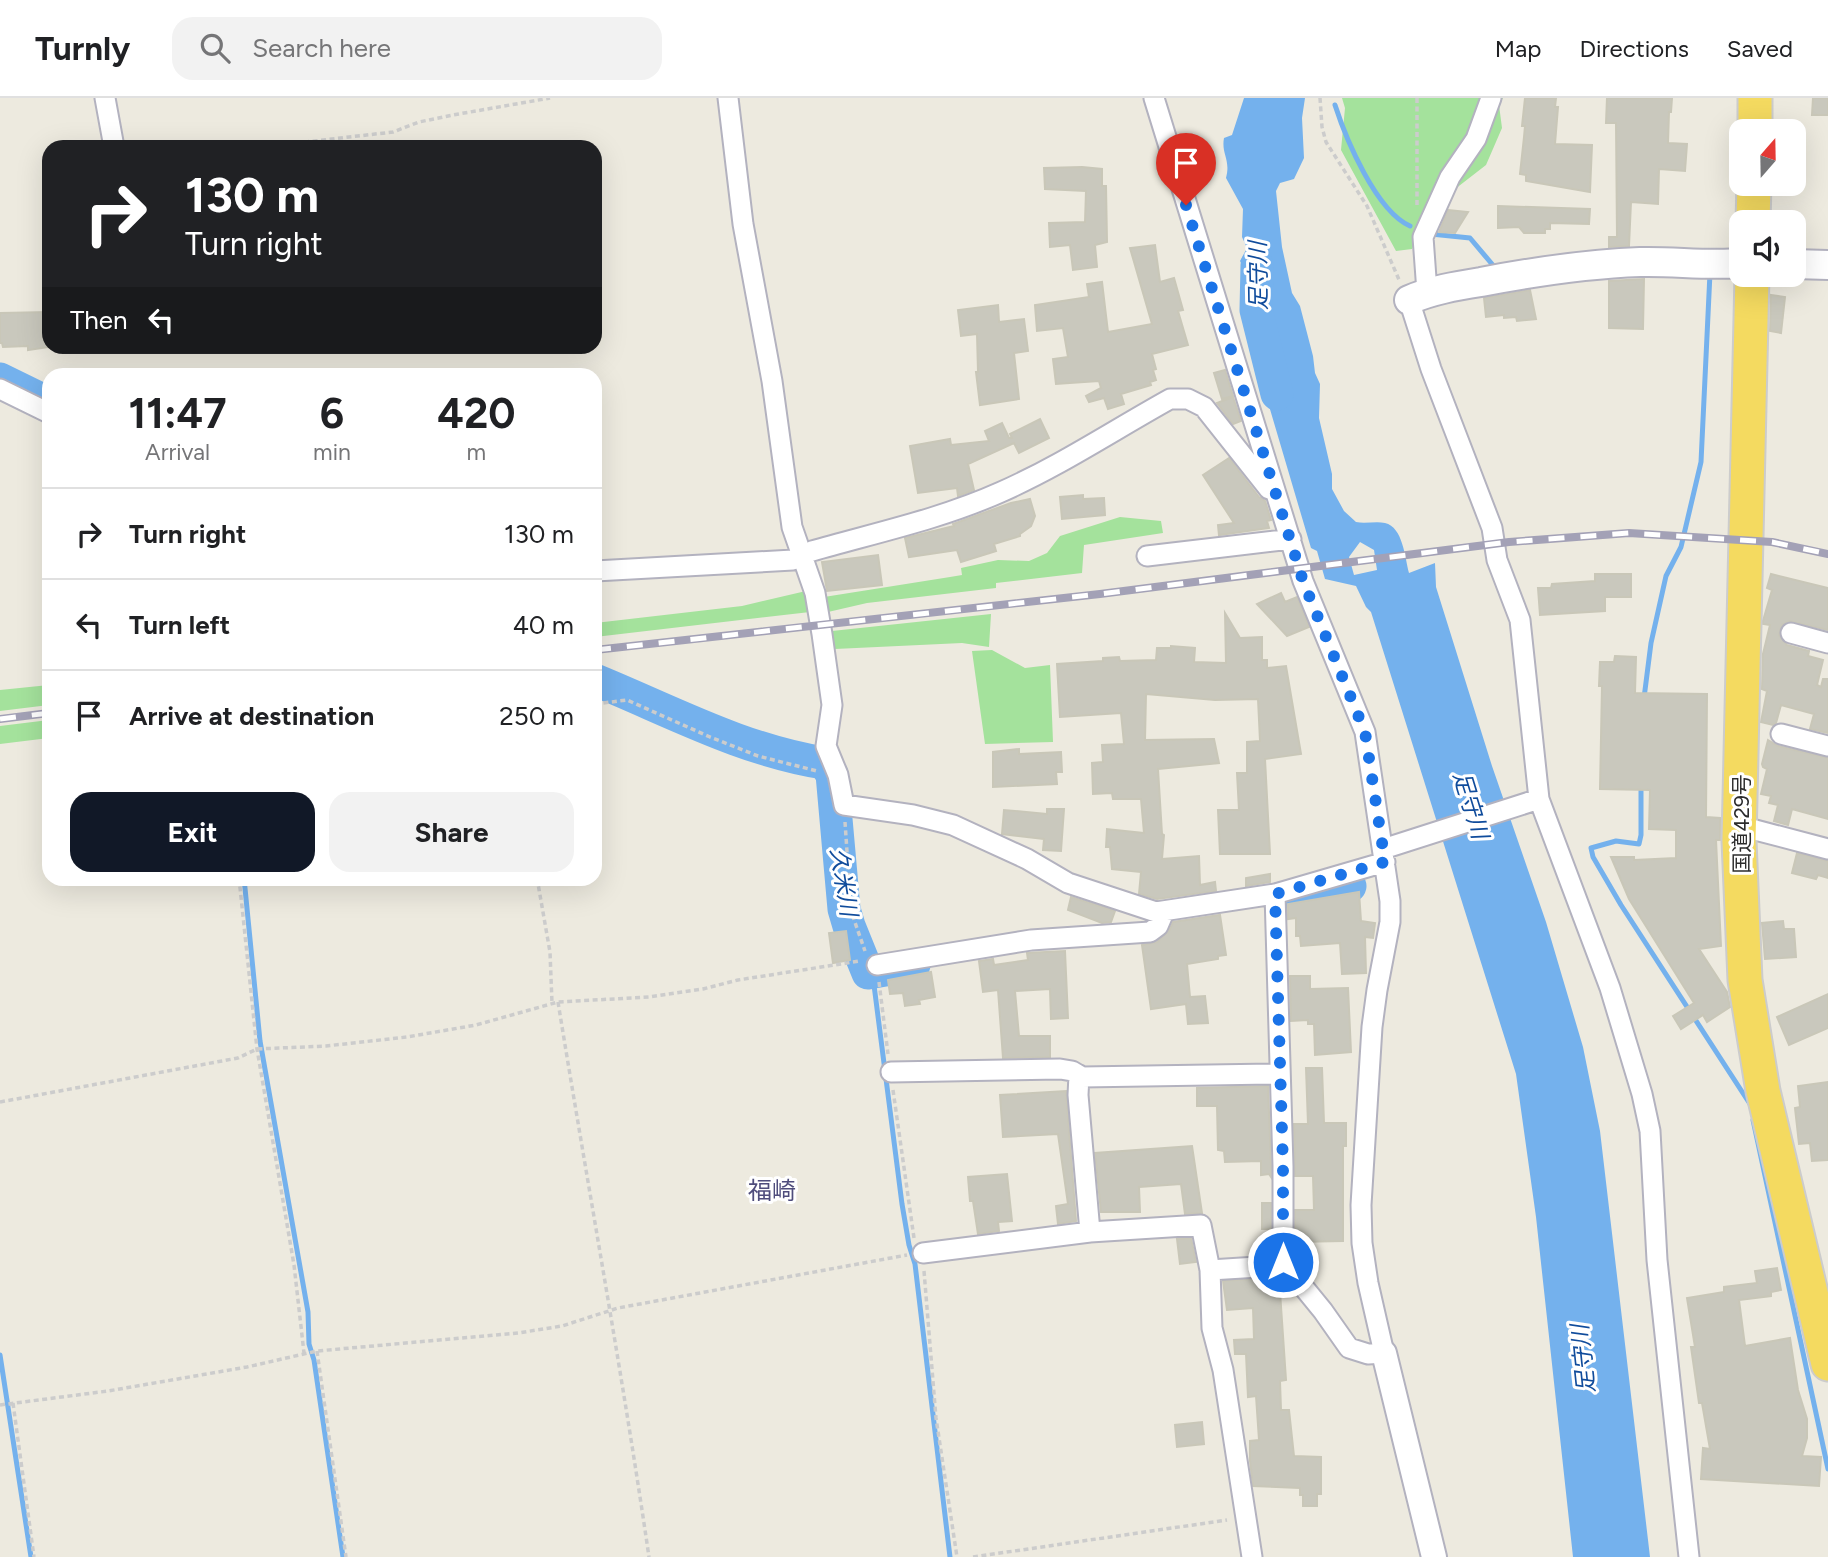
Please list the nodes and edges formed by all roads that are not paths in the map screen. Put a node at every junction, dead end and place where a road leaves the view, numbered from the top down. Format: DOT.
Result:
graph roads {
  1 [pos="105,98"];
  2 [pos="728,98"];
  3 [pos="1154,98"];
  4 [pos="1491,98"];
  5 [pos="1755,98"];
  6 [pos="1755,119"];
  7 [pos="113,140"];
  8 [pos="1729,264"];
  9 [pos="1806,264"];
  10 [pos="1828,265"];
  11 [pos="1752,287"];
  12 [pos="1418,296"];
  13 [pos="0,388"];
  14 [pos="42,409"];
  15 [pos="1277,499"];
  16 [pos="1291,540"];
  17 [pos="802,556"];
  18 [pos="1147,556"];
  19 [pos="602,571"];
  20 [pos="1791,633"];
  21 [pos="1828,643"];
  22 [pos="1781,734"];
  23 [pos="1828,746"];
  24 [pos="1536,800"];
  25 [pos="1740,826"];
  26 [pos="1828,849"];
  27 [pos="1390,851"];
  28 [pos="1275,894"];
  29 [pos="1164,912"];
  30 [pos="871,967"];
  31 [pos="891,1072"];
  32 [pos="1279,1074"];
  33 [pos="1079,1075"];
  34 [pos="1090,1232"];
  35 [pos="916,1254"];
  36 [pos="1283,1262"];
  37 [pos="1210,1270"];
  38 [pos="1384,1353"];
  39 [pos="1828,1364"];
  40 [pos="1252,1557"];
  41 [pos="1434,1557"];
  42 [pos="1689,1557"];
  1 -- 7 [label="street"];
  2 -- 17 [label="street"];
  3 -- 15 [label="street"];
  4 -- 12 [label="street"];
  5 -- 6 [label="highway"];
  8 -- 12 [label="main road"];
  9 -- 10 [label="main road"];
  11 -- 25 [label="highway, 国道429号"];
  12 -- 24 [label="street"];
  13 -- 14 [label="street"];
  15 -- 16 [label="street"];
  15 -- 17 [label="street"];
  16 -- 18 [label="street"];
  16 -- 27 [label="street"];
  17 -- 19 [label="street"];
  17 -- 29 [label="street"];
  20 -- 21 [label="street"];
  22 -- 23 [label="street"];
  24 -- 27 [label="street"];
  24 -- 42 [label="street"];
  25 -- 26 [label="street"];
  25 -- 39 [label="highway, 国道429号"];
  27 -- 28 [label="street"];
  27 -- 38 [label="street"];
  28 -- 29 [label="street"];
  28 -- 32 [label="street"];
  29 -- 30 [label="street"];
  31 -- 33 [label="street"];
  32 -- 33 [label="street"];
  32 -- 36 [label="street"];
  33 -- 34 [label="street"];
  34 -- 35 [label="street"];
  34 -- 37 [label="street"];
  36 -- 37 [label="street"];
  36 -- 38 [label="street"];
  37 -- 40 [label="street"];
  38 -- 41 [label="street"];
}
